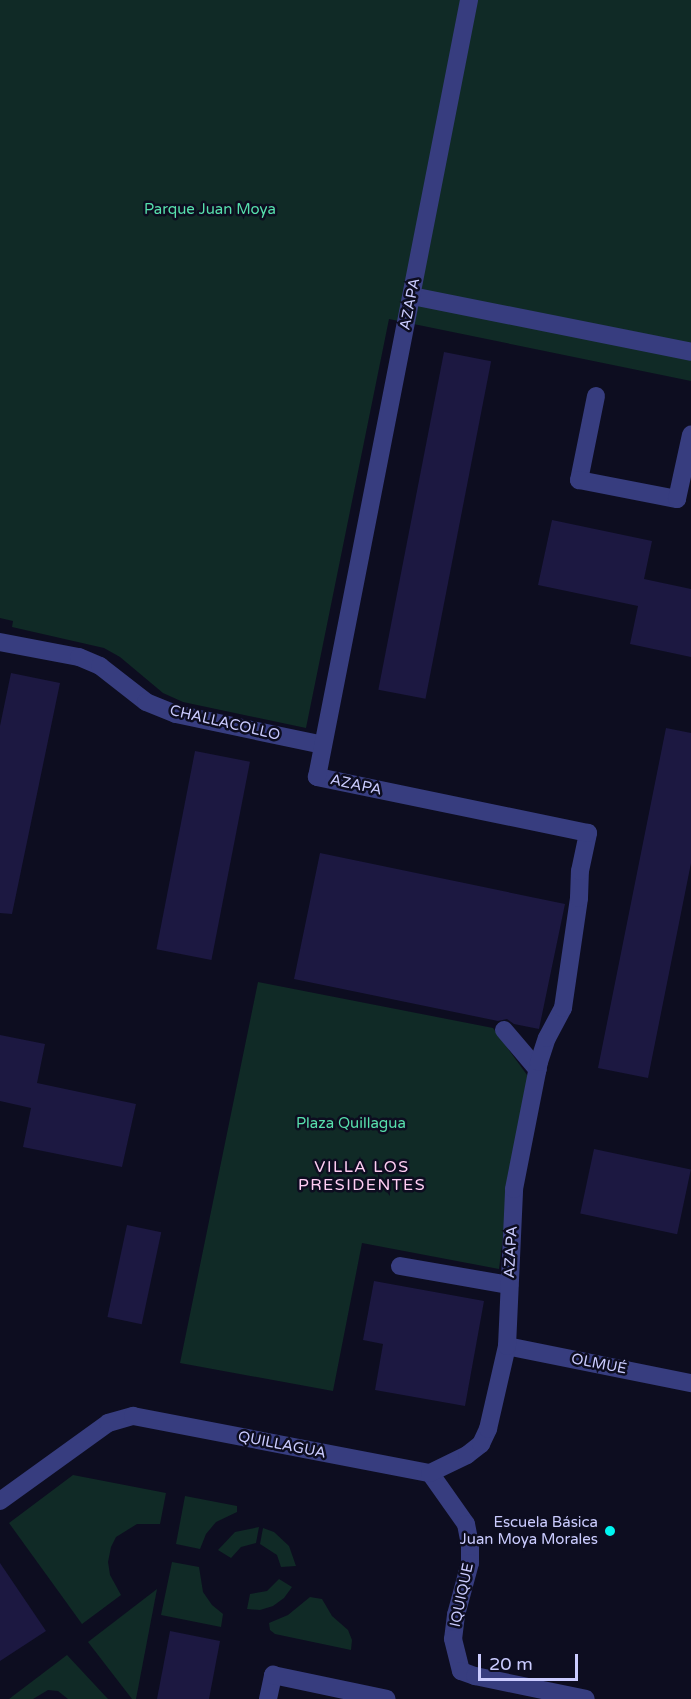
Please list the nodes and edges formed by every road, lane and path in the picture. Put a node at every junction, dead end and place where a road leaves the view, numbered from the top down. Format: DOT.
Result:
graph roads {
  1 [pos="470,0"];
  2 [pos="412,296"];
  3 [pos="691,352"];
  4 [pos="596,396"];
  5 [pos="691,435"];
  6 [pos="0,642"];
  7 [pos="323,745"];
  8 [pos="504,1030"];
  9 [pos="537,1070"];
  10 [pos="400,1266"];
  11 [pos="509,1285"];
  12 [pos="507,1346"];
  13 [pos="691,1383"];
  14 [pos="430,1473"];
  15 [pos="0,1501"];
  16 [pos="532,1694"];
  17 [pos="268,1699"];
  18 [pos="387,1699"];
  19 [pos="586,1699"];
  1 -- 2 [label="street, AZAPA"];
  2 -- 3 [label="street"];
  2 -- 7 [label="street, AZAPA"];
  4 -- 5 [label="street"];
  6 -- 7 [label="street, CHALLACOLLO"];
  7 -- 9 [label="street, AZAPA"];
  8 -- 9 [label="street"];
  9 -- 11 [label="street, AZAPA"];
  10 -- 11 [label="street"];
  11 -- 12 [label="street, AZAPA"];
  12 -- 13 [label="street, OLMUÉ"];
  12 -- 14 [label="street"];
  14 -- 15 [label="street, QUILLAGUA"];
  14 -- 16 [label="street, IQUIQUE"];
  16 -- 19 [label="street, IQUIQUE"];
  17 -- 18 [label="street"];
}
